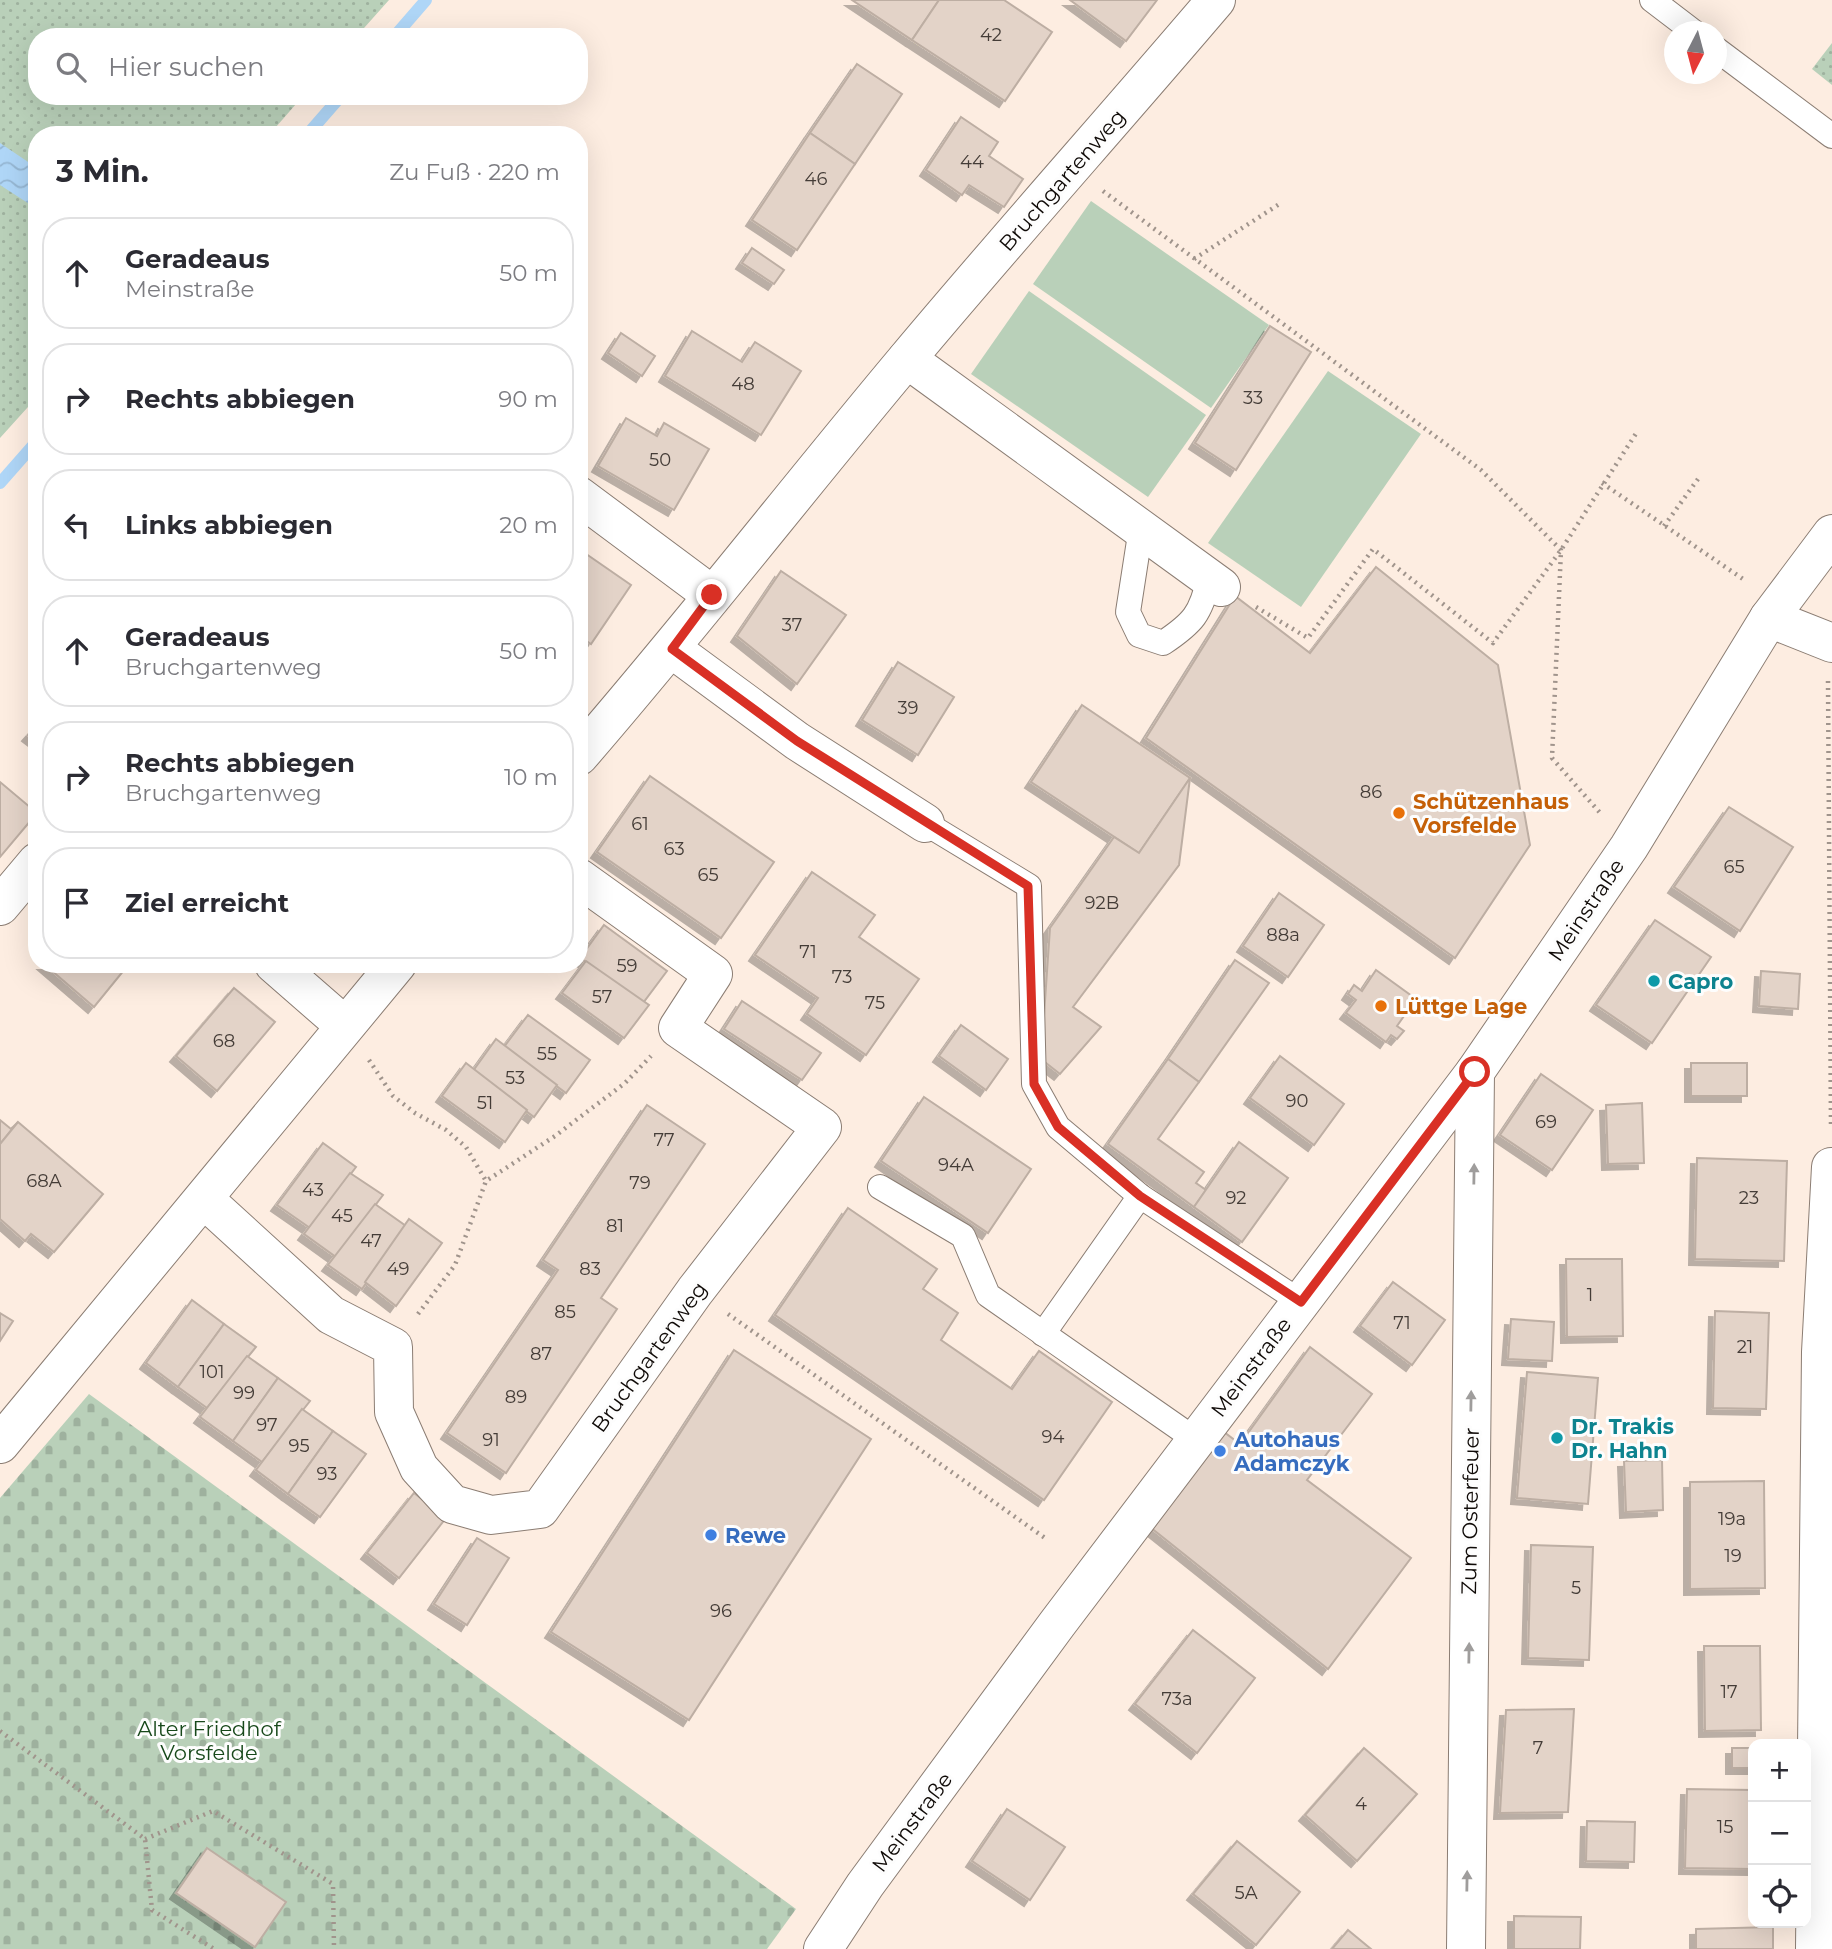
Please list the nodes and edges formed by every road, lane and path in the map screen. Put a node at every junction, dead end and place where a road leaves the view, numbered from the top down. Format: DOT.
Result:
graph roads {
  1 [pos="1216,0"];
  2 [pos="1652,0"];
  3 [pos="1680,21"];
  4 [pos="1727,57"];
  5 [pos="1832,136"];
  6 [pos="1073,168"];
  7 [pos="1281,203"];
  8 [pos="1194,259"];
  9 [pos="907,359"];
  10 [pos="1637,432"];
  11 [pos="1698,479"];
  12 [pos="1602,483"];
  13 [pos="588,503"];
  14 [pos="1664,526"];
  15 [pos="1141,528"];
  16 [pos="1832,534"];
  17 [pos="1561,550"];
  18 [pos="1215,582"];
  19 [pos="712,595"];
  20 [pos="1774,611"];
  21 [pos="1830,642"];
  22 [pos="672,649"];
  23 [pos="588,746"];
  24 [pos="925,823"];
  25 [pos="1629,846"];
  26 [pos="28,873"];
  27 [pos="588,884"];
  28 [pos="0,906"];
  29 [pos="284,973"];
  30 [pos="389,973"];
  31 [pos="344,1025"];
  32 [pos="678,1028"];
  33 [pos="1475,1072"];
  34 [pos="1831,1167"];
  35 [pos="486,1181"];
  36 [pos="880,1186"];
  37 [pos="1140,1196"];
  38 [pos="205,1200"];
  39 [pos="695,1291"];
  40 [pos="1301,1302"];
  41 [pos="1043,1334"];
  42 [pos="393,1348"];
  43 [pos="1827,1353"];
  44 [pos="3,1436"];
  45 [pos="1196,1440"];
  46 [pos="1045,1538"];
  47 [pos="0,1731"];
  48 [pos="145,1839"];
  49 [pos="214,1949"];
  50 [pos="334,1949"];
  51 [pos="823,1949"];
  52 [pos="1466,1949"];
  53 [pos="1815,1949"];
  1 -- 6 [label="street, Bruchgartenweg"];
  2 -- 3 [label="lane"];
  4 -- 5 [label="lane"];
  6 -- 8 [label="path"];
  6 -- 9 [label="street, Bruchgartenweg"];
  7 -- 8 [label="path"];
  8 -- 17 [label="path"];
  9 -- 15 [label="street"];
  9 -- 19 [label="street, Bruchgartenweg"];
  10 -- 12 [label="path"];
  11 -- 14 [label="path"];
  12 -- 14 [label="path"];
  12 -- 17 [label="path"];
  13 -- 19 [label="street"];
  14 -- 20 [label="path"];
  15 -- 18 [label="street"];
  15 -- 18 [label="lane"];
  16 -- 20 [label="street, Meinstraße"];
  17 -- 18 [label="path"];
  17 -- 25 [label="path"];
  19 -- 22 [label="street, Bruchgartenweg"];
  20 -- 21 [label="street"];
  20 -- 25 [label="street, Meinstraße"];
  21 -- 34 [label="path"];
  22 -- 23 [label="street, Bruchgartenweg"];
  22 -- 24 [label="street"];
  24 -- 37 [label="lane"];
  25 -- 33 [label="street, Meinstraße"];
  26 -- 28 [label="street"];
  27 -- 32 [label="street"];
  29 -- 31 [label="street"];
  30 -- 31 [label="street"];
  31 -- 35 [label="path"];
  31 -- 38 [label="street"];
  32 -- 35 [label="path"];
  32 -- 39 [label="street, Bruchgartenweg"];
  33 -- 40 [label="street, Meinstraße"];
  52 -- 33 [label="street, Zum Osterfeuer, one-way"];
  34 -- 43 [label="street"];
  35 -- 42 [label="path"];
  36 -- 41 [label="lane"];
  37 -- 40 [label="lane"];
  37 -- 41 [label="lane"];
  38 -- 42 [label="street"];
  38 -- 44 [label="street"];
  39 -- 42 [label="street, Bruchgartenweg"];
  39 -- 46 [label="path"];
  40 -- 45 [label="street, Meinstraße"];
  41 -- 45 [label="lane"];
  43 -- 53 [label="street"];
  45 -- 51 [label="street, Meinstraße"];
  47 -- 48 [label="path"];
  48 -- 49 [label="path"];
  48 -- 50 [label="path"];
}
